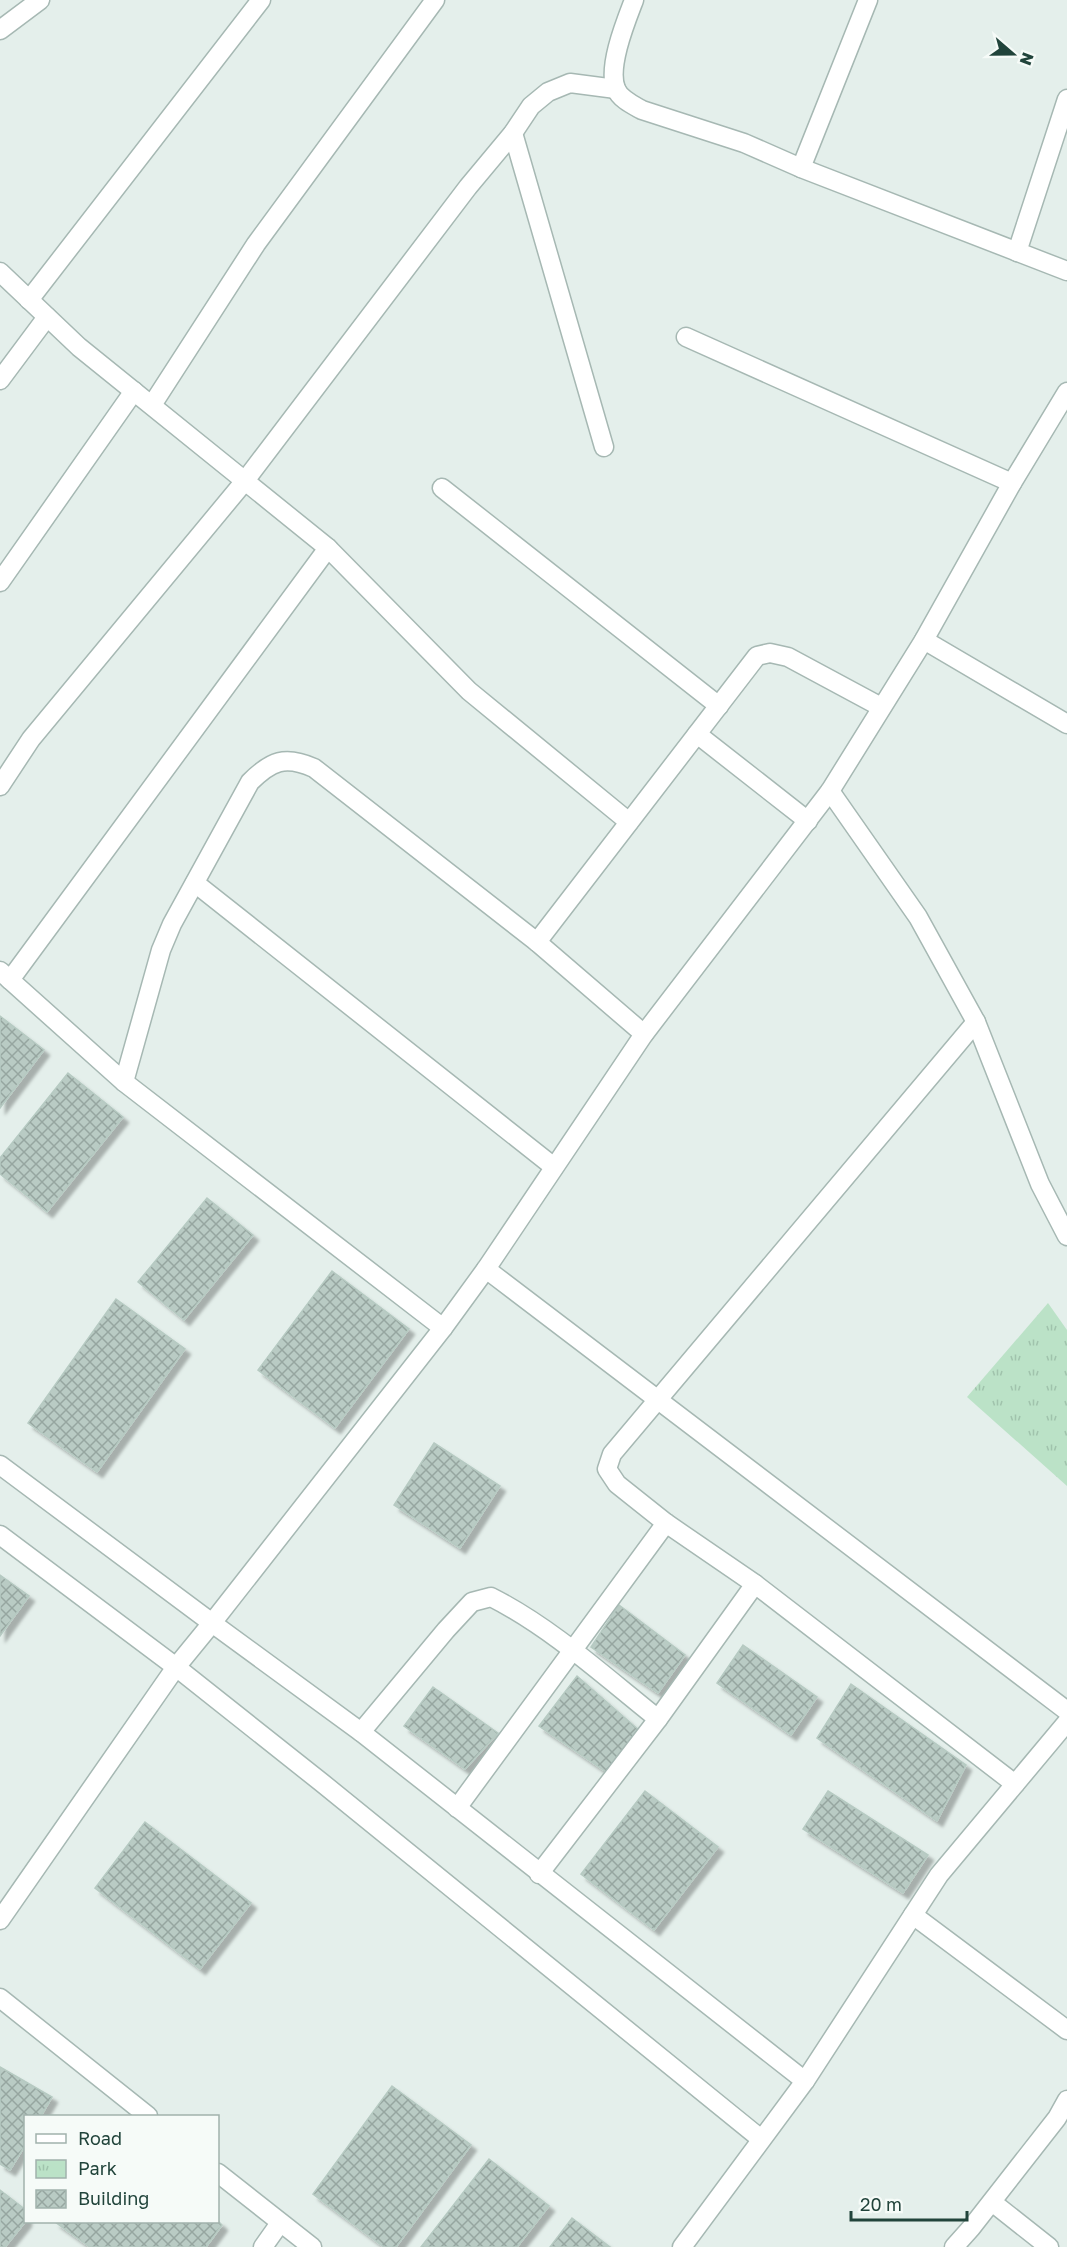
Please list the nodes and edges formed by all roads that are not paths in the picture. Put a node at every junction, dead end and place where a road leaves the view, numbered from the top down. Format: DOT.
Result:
graph roads {
  1 [pos="40,0"];
  2 [pos="261,0"];
  3 [pos="435,0"];
  4 [pos="634,0"];
  5 [pos="868,0"];
  6 [pos="0,30"];
  7 [pos="616,89"];
  8 [pos="1067,99"];
  9 [pos="513,133"];
  10 [pos="801,168"];
  11 [pos="1017,252"];
  12 [pos="1067,271"];
  13 [pos="0,272"];
  14 [pos="29,300"];
  15 [pos="47,317"];
  16 [pos="686,337"];
  17 [pos="0,380"];
  18 [pos="134,391"];
  19 [pos="1067,392"];
  20 [pos="152,405"];
  21 [pos="604,447"];
  22 [pos="244,482"];
  23 [pos="1012,483"];
  24 [pos="442,488"];
  25 [pos="328,548"];
  26 [pos="0,582"];
  27 [pos="924,640"];
  28 [pos="719,706"];
  29 [pos="881,707"];
  30 [pos="1067,724"];
  31 [pos="697,735"];
  32 [pos="0,786"];
  33 [pos="830,791"];
  34 [pos="808,821"];
  35 [pos="629,822"];
  36 [pos="195,883"];
  37 [pos="537,942"];
  38 [pos="5,976"];
  39 [pos="976,1022"];
  40 [pos="644,1034"];
  41 [pos="124,1082"];
  42 [pos="554,1167"];
  43 [pos="1067,1236"];
  44 [pos="486,1269"];
  45 [pos="443,1328"];
  46 [pos="658,1399"];
  47 [pos="0,1465"];
  48 [pos="666,1523"];
  49 [pos="0,1535"];
  50 [pos="755,1584"];
  51 [pos="212,1623"];
  52 [pos="572,1651"];
  53 [pos="176,1667"];
  54 [pos="1067,1711"];
  55 [pos="658,1719"];
  56 [pos="1067,1722"];
  57 [pos="362,1732"];
  58 [pos="1015,1784"];
  59 [pos="457,1808"];
  60 [pos="539,1874"];
  61 [pos="913,1915"];
  62 [pos="0,1920"];
  63 [pos="0,1998"];
  64 [pos="1067,2030"];
  65 [pos="805,2081"];
  66 [pos="1067,2100"];
  67 [pos="147,2115"];
  68 [pos="761,2139"];
  69 [pos="219,2174"];
  70 [pos="992,2202"];
  71 [pos="280,2223"];
  72 [pos="263,2247"];
  73 [pos="312,2247"];
  74 [pos="682,2247"];
  75 [pos="954,2247"];
  76 [pos="1049,2247"];
  1 -- 6 [label="street"];
  2 -- 14 [label="street"];
  3 -- 20 [label="street"];
  4 -- 7 [label="street"];
  5 -- 10 [label="street"];
  7 -- 9 [label="street"];
  7 -- 10 [label="street"];
  8 -- 11 [label="street"];
  9 -- 21 [label="street"];
  9 -- 22 [label="street"];
  10 -- 11 [label="street"];
  11 -- 12 [label="street"];
  13 -- 14 [label="street"];
  14 -- 15 [label="street"];
  15 -- 17 [label="street"];
  15 -- 18 [label="street"];
  16 -- 23 [label="street"];
  18 -- 20 [label="street"];
  18 -- 26 [label="street"];
  19 -- 23 [label="street"];
  20 -- 22 [label="street"];
  22 -- 25 [label="street"];
  22 -- 32 [label="street"];
  23 -- 27 [label="street"];
  24 -- 28 [label="street"];
  25 -- 35 [label="street"];
  25 -- 38 [label="street"];
  27 -- 29 [label="street"];
  27 -- 30 [label="street"];
  28 -- 29 [label="street"];
  28 -- 31 [label="street"];
  29 -- 33 [label="street"];
  31 -- 34 [label="street"];
  31 -- 35 [label="street"];
  33 -- 34 [label="street"];
  33 -- 39 [label="street"];
  34 -- 40 [label="street"];
  35 -- 37 [label="street"];
  36 -- 37 [label="street"];
  36 -- 41 [label="street"];
  36 -- 42 [label="street"];
  37 -- 40 [label="street"];
  38 -- 41 [label="street"];
  39 -- 43 [label="street"];
  39 -- 46 [label="street"];
  40 -- 42 [label="street"];
  41 -- 45 [label="street"];
  42 -- 44 [label="street"];
  44 -- 45 [label="street"];
  44 -- 46 [label="street"];
  45 -- 51 [label="street"];
  46 -- 48 [label="street"];
  46 -- 54 [label="street"];
  47 -- 51 [label="street"];
  48 -- 50 [label="street"];
  48 -- 52 [label="street"];
  49 -- 53 [label="street"];
  50 -- 55 [label="street"];
  50 -- 58 [label="street"];
  51 -- 53 [label="street"];
  51 -- 57 [label="street"];
  52 -- 55 [label="street"];
  52 -- 57 [label="street"];
  52 -- 59 [label="street"];
  53 -- 62 [label="street"];
  53 -- 68 [label="street"];
  55 -- 60 [label="street"];
  56 -- 58 [label="street"];
  57 -- 59 [label="street"];
  58 -- 61 [label="street"];
  59 -- 60 [label="street"];
  60 -- 65 [label="street"];
  61 -- 64 [label="street"];
  61 -- 65 [label="street"];
  63 -- 67 [label="street"];
  65 -- 68 [label="street"];
  66 -- 70 [label="street"];
  68 -- 74 [label="street"];
  69 -- 71 [label="street"];
  70 -- 75 [label="street"];
  70 -- 76 [label="street"];
  71 -- 72 [label="street"];
  71 -- 73 [label="street"];
}
